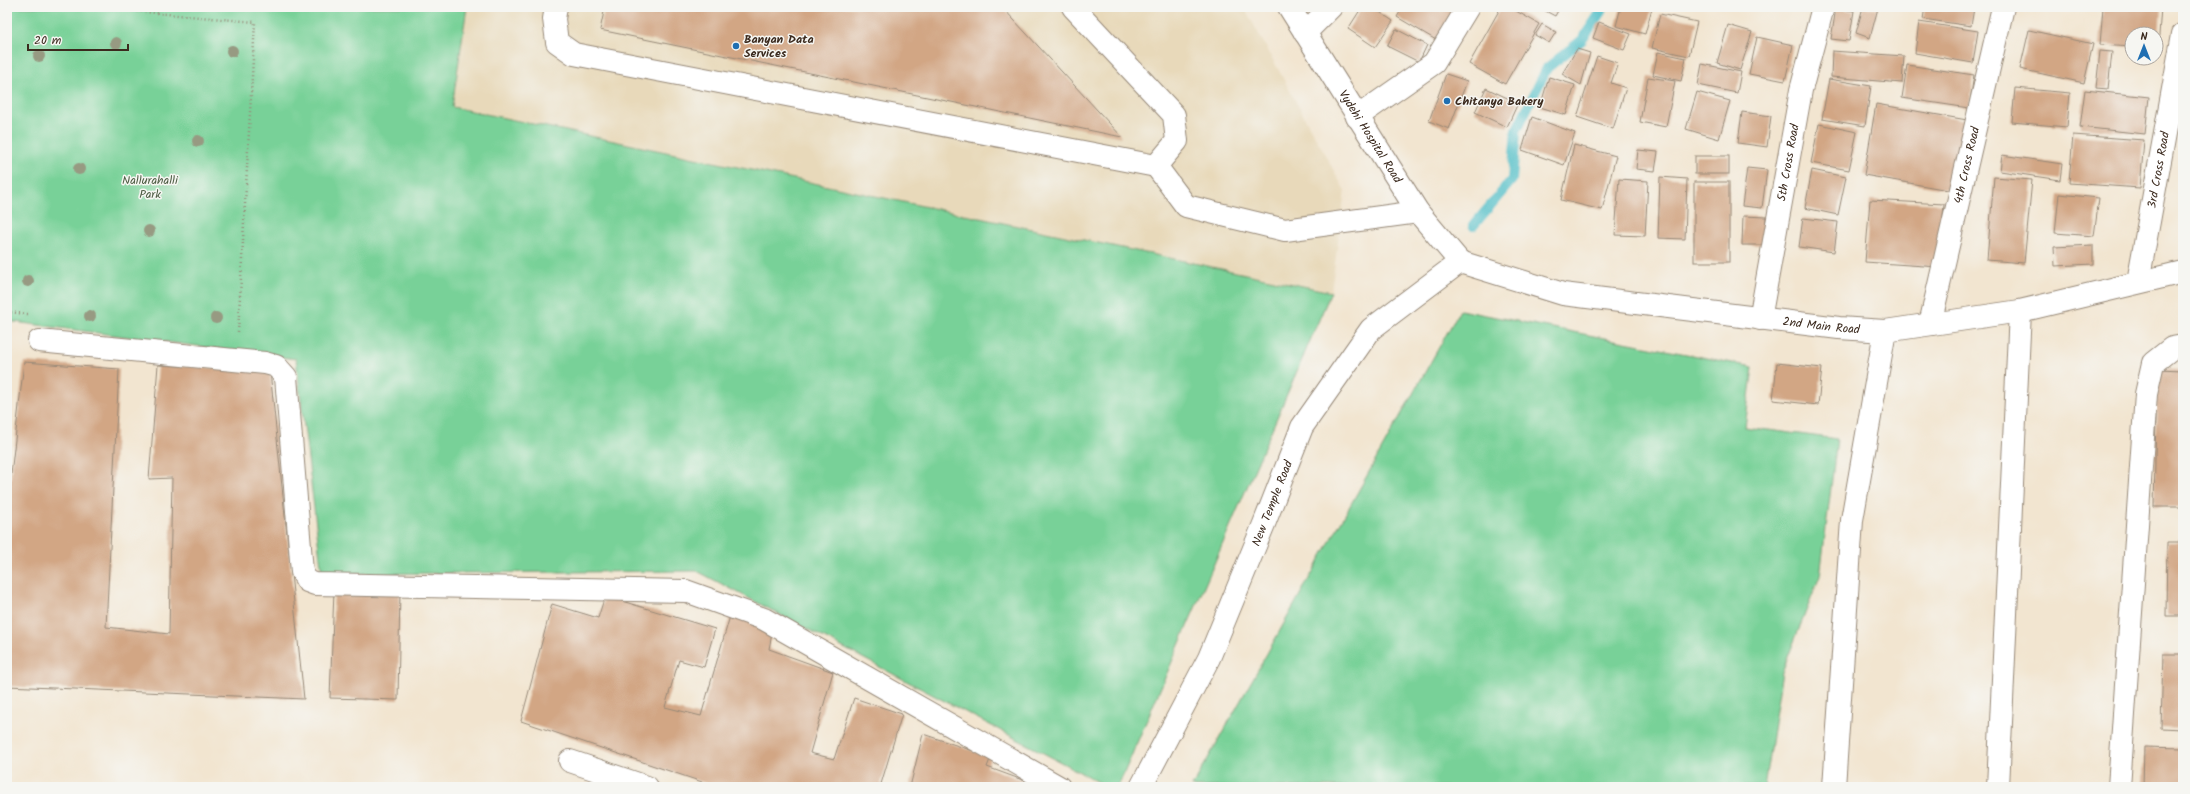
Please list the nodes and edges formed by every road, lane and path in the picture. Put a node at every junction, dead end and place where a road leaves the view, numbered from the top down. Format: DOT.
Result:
graph roads {
  1 [pos="89,7"];
  2 [pos="556,7"];
  3 [pos="1073,7"];
  4 [pos="1288,7"];
  5 [pos="1331,7"];
  6 [pos="1468,7"];
  7 [pos="1822,7"];
  8 [pos="2003,7"];
  9 [pos="1305,34"];
  10 [pos="2183,34"];
  11 [pos="1357,117"];
  12 [pos="1156,166"];
  13 [pos="1418,212"];
  14 [pos="1460,262"];
  15 [pos="2183,272"];
  16 [pos="2138,282"];
  17 [pos="2020,311"];
  18 [pos="7,312"];
  19 [pos="31,314"];
  20 [pos="1760,319"];
  21 [pos="1930,324"];
  22 [pos="1885,331"];
  23 [pos="237,334"];
  24 [pos="39,341"];
  25 [pos="2183,346"];
  26 [pos="570,761"];
  27 [pos="647,787"];
  28 [pos="1059,787"];
  29 [pos="1141,787"];
  30 [pos="1834,787"];
  31 [pos="1998,787"];
  32 [pos="2119,787"];
  1 -- 23 [label="path"];
  2 -- 12 [label="street"];
  3 -- 12 [label="street"];
  4 -- 9 [label="street, Vydehi Hospital Road"];
  5 -- 9 [label="street"];
  6 -- 11 [label="street"];
  7 -- 20 [label="street, 5th Cross Road"];
  8 -- 21 [label="street, 4th Cross Road"];
  9 -- 11 [label="street, Vydehi Hospital Road"];
  10 -- 16 [label="street, 3rd Cross Road"];
  11 -- 13 [label="street, Vydehi Hospital Road"];
  12 -- 13 [label="street"];
  13 -- 14 [label="street, Vydehi Hospital Road"];
  14 -- 20 [label="street, 2nd Main Road"];
  14 -- 29 [label="street, New Temple Road"];
  15 -- 16 [label="street, 2nd Main Road"];
  16 -- 17 [label="street, 2nd Main Road"];
  17 -- 21 [label="street, 2nd Main Road"];
  17 -- 31 [label="street"];
  18 -- 19 [label="path"];
  20 -- 22 [label="street, 2nd Main Road"];
  21 -- 22 [label="street, 2nd Main Road"];
  22 -- 30 [label="street"];
  24 -- 28 [label="street"];
  25 -- 32 [label="street"];
  26 -- 27 [label="street"];
}
